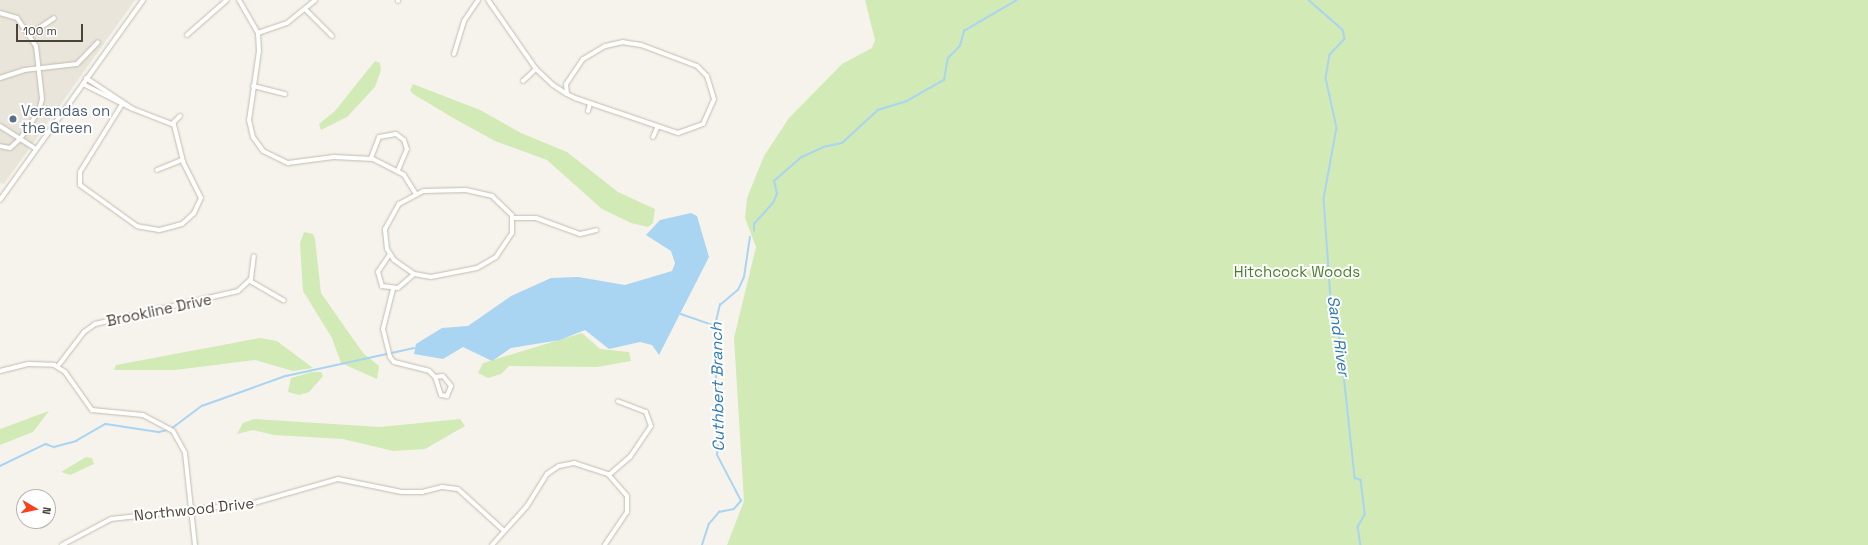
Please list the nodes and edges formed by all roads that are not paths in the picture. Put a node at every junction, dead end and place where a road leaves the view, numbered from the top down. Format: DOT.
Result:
graph roads {
  1 [pos="143,0"];
  2 [pos="227,0"];
  3 [pos="239,0"];
  4 [pos="315,0"];
  5 [pos="478,0"];
  6 [pos="488,0"];
  7 [pos="306,10"];
  8 [pos="0,13"];
  9 [pos="54,18"];
  10 [pos="258,33"];
  11 [pos="29,35"];
  12 [pos="187,35"];
  13 [pos="332,36"];
  14 [pos="98,42"];
  15 [pos="454,54"];
  16 [pos="40,68"];
  17 [pos="536,69"];
  18 [pos="0,78"];
  19 [pos="86,78"];
  20 [pos="523,81"];
  21 [pos="83,84"];
  22 [pos="253,86"];
  23 [pos="285,94"];
  24 [pos="567,94"];
  25 [pos="590,104"];
  26 [pos="121,106"];
  27 [pos="133,109"];
  28 [pos="588,111"];
  29 [pos="180,116"];
  30 [pos="173,123"];
  31 [pos="0,126"];
  32 [pos="657,128"];
  33 [pos="653,137"];
  34 [pos="20,139"];
  35 [pos="0,146"];
  36 [pos="36,149"];
  37 [pos="371,158"];
  38 [pos="182,160"];
  39 [pos="157,170"];
  40 [pos="398,170"];
  41 [pos="416,194"];
  42 [pos="0,200"];
  43 [pos="513,218"];
  44 [pos="597,230"];
  45 [pos="390,254"];
  46 [pos="254,256"];
  47 [pos="414,274"];
  48 [pos="250,281"];
  49 [pos="393,289"];
  50 [pos="284,301"];
  51 [pos="58,366"];
  52 [pos="0,371"];
  53 [pos="435,377"];
  54 [pos="618,401"];
  55 [pos="609,475"];
  56 [pos="192,511"];
  57 [pos="503,530"];
  58 [pos="62,545"];
  59 [pos="195,545"];
  60 [pos="492,545"];
  61 [pos="605,545"];
  1 -- 19 [label="street"];
  2 -- 12 [label="street"];
  3 -- 10 [label="street"];
  4 -- 7 [label="street"];
  5 -- 15 [label="street"];
  6 -- 17 [label="street"];
  7 -- 10 [label="street"];
  7 -- 13 [label="street"];
  8 -- 11 [label="street"];
  9 -- 11 [label="street"];
  10 -- 22 [label="street"];
  11 -- 16 [label="street"];
  14 -- 16 [label="street"];
  16 -- 18 [label="street"];
  16 -- 34 [label="street"];
  17 -- 20 [label="street"];
  17 -- 24 [label="street"];
  19 -- 21 [label="street"];
  19 -- 27 [label="street"];
  21 -- 26 [label="street"];
  21 -- 36 [label="street"];
  22 -- 23 [label="street"];
  22 -- 37 [label="street"];
  24 -- 25 [label="street"];
  24 -- 32 [label="street"];
  25 -- 28 [label="street"];
  25 -- 32 [label="street"];
  26 -- 27 [label="street"];
  26 -- 38 [label="street"];
  27 -- 30 [label="street"];
  29 -- 30 [label="street"];
  30 -- 38 [label="street"];
  31 -- 34 [label="street"];
  32 -- 33 [label="street"];
  34 -- 35 [label="street"];
  34 -- 36 [label="street"];
  36 -- 42 [label="street"];
  37 -- 40 [label="street"];
  37 -- 40 [label="street"];
  38 -- 39 [label="street"];
  40 -- 41 [label="street"];
  41 -- 43 [label="street"];
  41 -- 45 [label="street"];
  43 -- 44 [label="street"];
  43 -- 47 [label="street"];
  45 -- 47 [label="street"];
  45 -- 49 [label="street"];
  46 -- 48 [label="street"];
  47 -- 49 [label="street"];
  48 -- 50 [label="street"];
  48 -- 51 [label="street, Brookline Drive"];
  49 -- 53 [label="street"];
  51 -- 52 [label="street"];
  51 -- 56 [label="street"];
  53 -- 53 [label="street"];
  54 -- 55 [label="street"];
  55 -- 57 [label="street"];
  55 -- 61 [label="street"];
  56 -- 57 [label="street, Northwood Drive"];
  56 -- 58 [label="street, Northwood Drive"];
  56 -- 59 [label="street"];
  57 -- 60 [label="street"];
}
